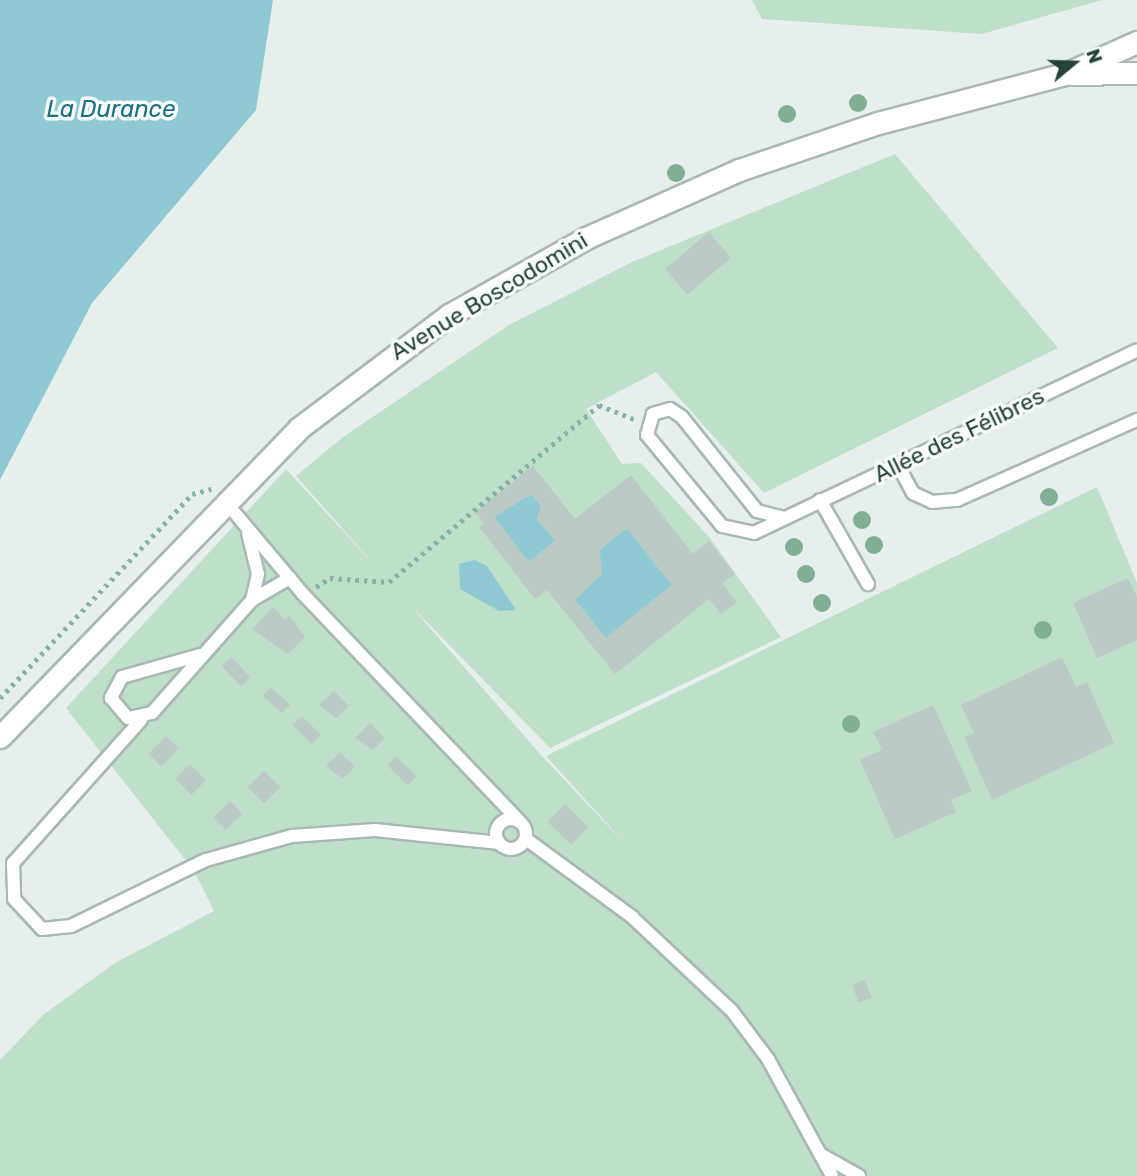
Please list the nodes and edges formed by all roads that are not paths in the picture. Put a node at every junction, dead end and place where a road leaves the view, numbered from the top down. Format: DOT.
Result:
graph roads {
  1 [pos="1137,42"];
  2 [pos="1137,73"];
  3 [pos="1065,74"];
  4 [pos="1137,349"];
  5 [pos="1137,420"];
  6 [pos="898,465"];
  7 [pos="224,499"];
  8 [pos="820,500"];
  9 [pos="781,517"];
  10 [pos="246,526"];
  11 [pos="290,578"];
  12 [pos="868,584"];
  13 [pos="252,600"];
  14 [pos="200,655"];
  15 [pos="141,720"];
  16 [pos="0,737"];
  17 [pos="519,821"];
  18 [pos="526,839"];
  19 [pos="499,844"];
  20 [pos="820,1153"];
  21 [pos="832,1176"];
  22 [pos="859,1176"];
  1 -- 3 [label="main road"];
  2 -- 3 [label="main road"];
  3 -- 7 [label="main road, Avenue Boscodomini"];
  4 -- 6 [label="lane, Allée des Félibres"];
  5 -- 6 [label="lane"];
  6 -- 8 [label="lane, Allée des Félibres"];
  7 -- 10 [label="lane"];
  7 -- 16 [label="main road, Avenue Boscodomini"];
  8 -- 9 [label="lane, Allée des Félibres"];
  8 -- 12 [label="lane"];
  9 -- 9 [label="lane, Allée des Félibres"];
  10 -- 11 [label="lane"];
  10 -- 13 [label="lane"];
  11 -- 13 [label="lane"];
  11 -- 17 [label="lane"];
  13 -- 14 [label="lane"];
  14 -- 15 [label="lane"];
  14 -- 15 [label="lane"];
  15 -- 19 [label="lane"];
  17 -- 18 [label="lane"];
  17 -- 19 [label="lane"];
  18 -- 19 [label="lane"];
  18 -- 20 [label="lane"];
  20 -- 21 [label="lane"];
  20 -- 22 [label="lane"];
}
